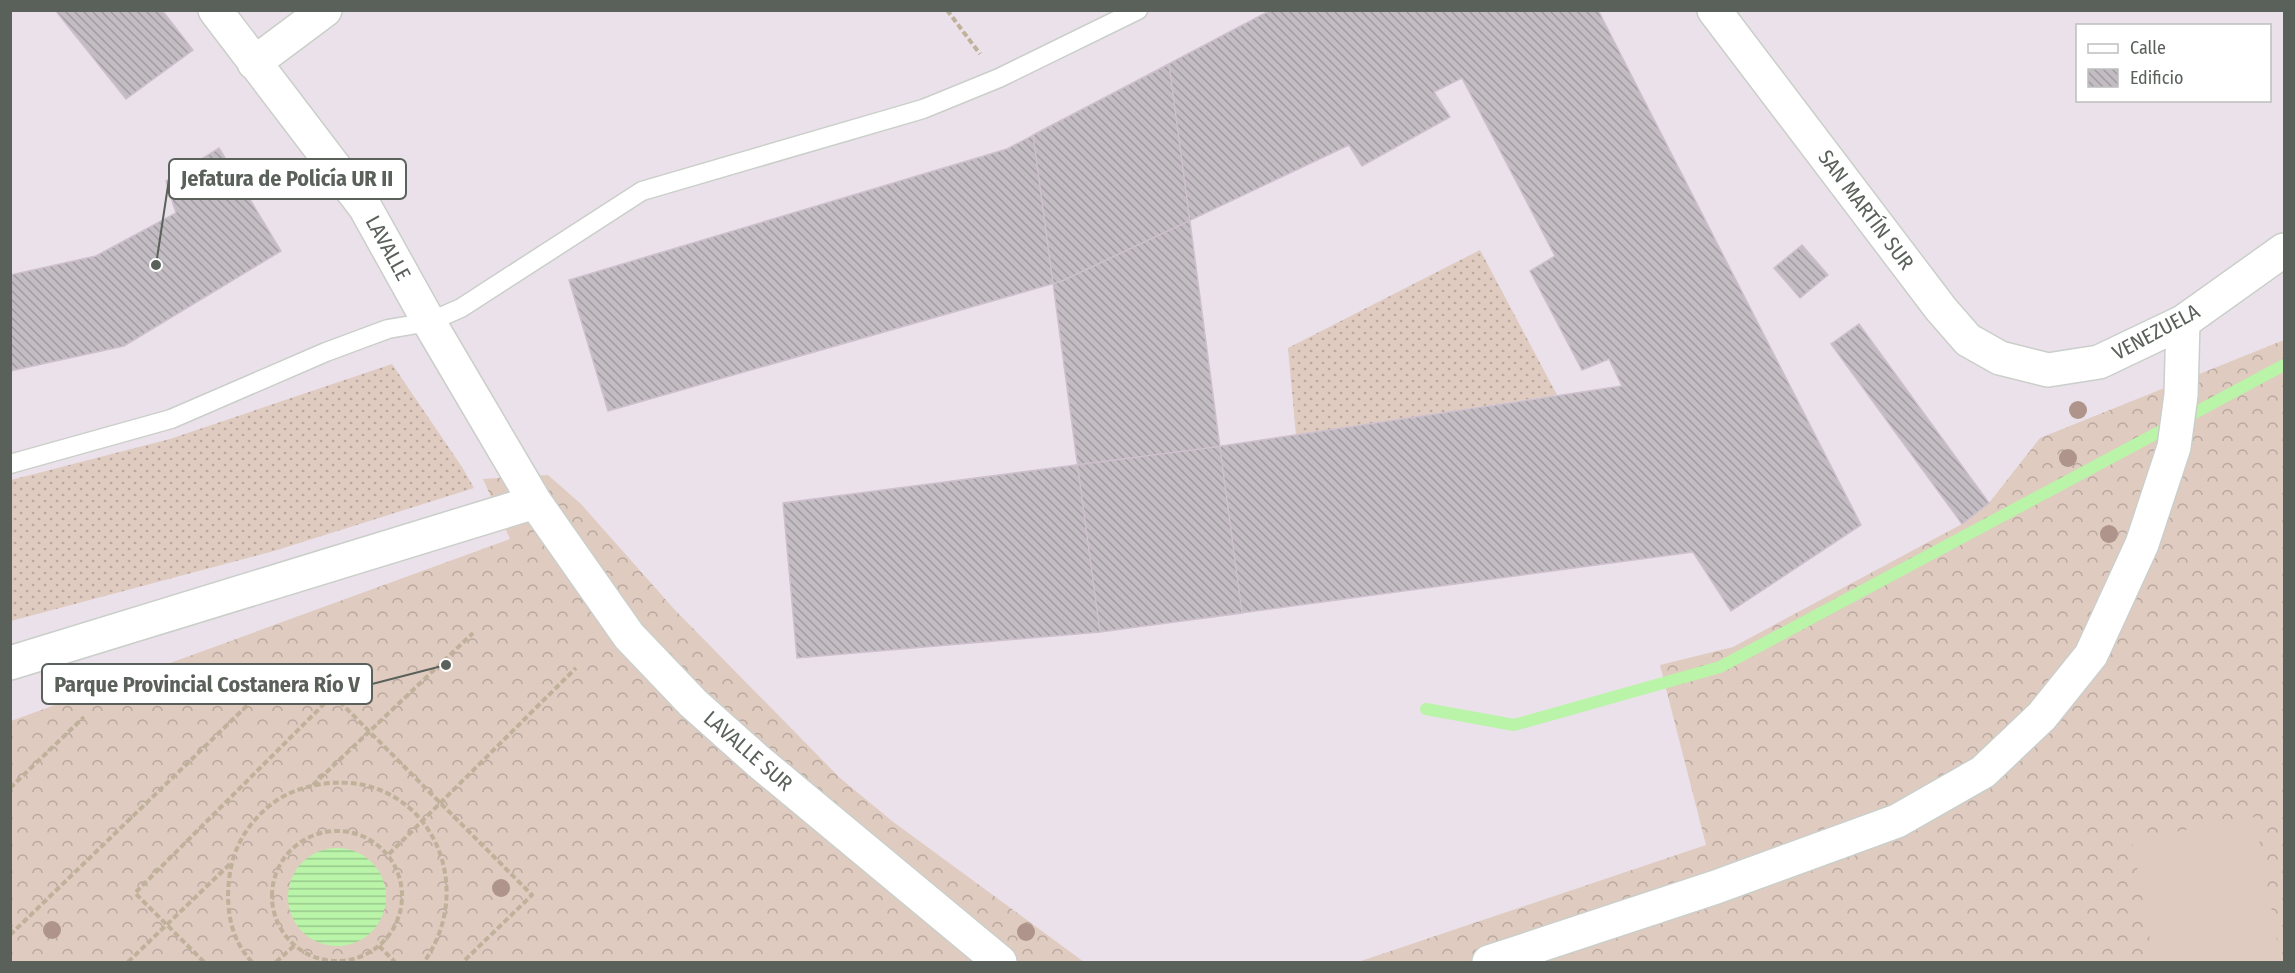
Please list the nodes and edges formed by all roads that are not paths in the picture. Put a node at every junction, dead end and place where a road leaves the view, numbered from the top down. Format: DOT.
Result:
graph roads {
  1 [pos="215,10"];
  2 [pos="325,10"];
  3 [pos="1138,10"];
  4 [pos="1714,10"];
  5 [pos="254,63"];
  6 [pos="2284,250"];
  7 [pos="429,322"];
  8 [pos="2183,322"];
  9 [pos="2048,370"];
  10 [pos="10,464"];
  11 [pos="535,502"];
  12 [pos="10,663"];
  13 [pos="1000,963"];
  14 [pos="1489,963"];
  1 -- 5 [label="street, LAVALLE"];
  2 -- 5 [label="street"];
  3 -- 7 [label="lane"];
  4 -- 9 [label="street, SAN MARTÍN SUR"];
  5 -- 7 [label="street, LAVALLE"];
  6 -- 8 [label="street, VENEZUELA"];
  7 -- 10 [label="lane"];
  7 -- 11 [label="street, LAVALLE"];
  8 -- 9 [label="street, VENEZUELA"];
  8 -- 14 [label="street"];
  11 -- 12 [label="street"];
  11 -- 13 [label="street, LAVALLE SUR"];
}
